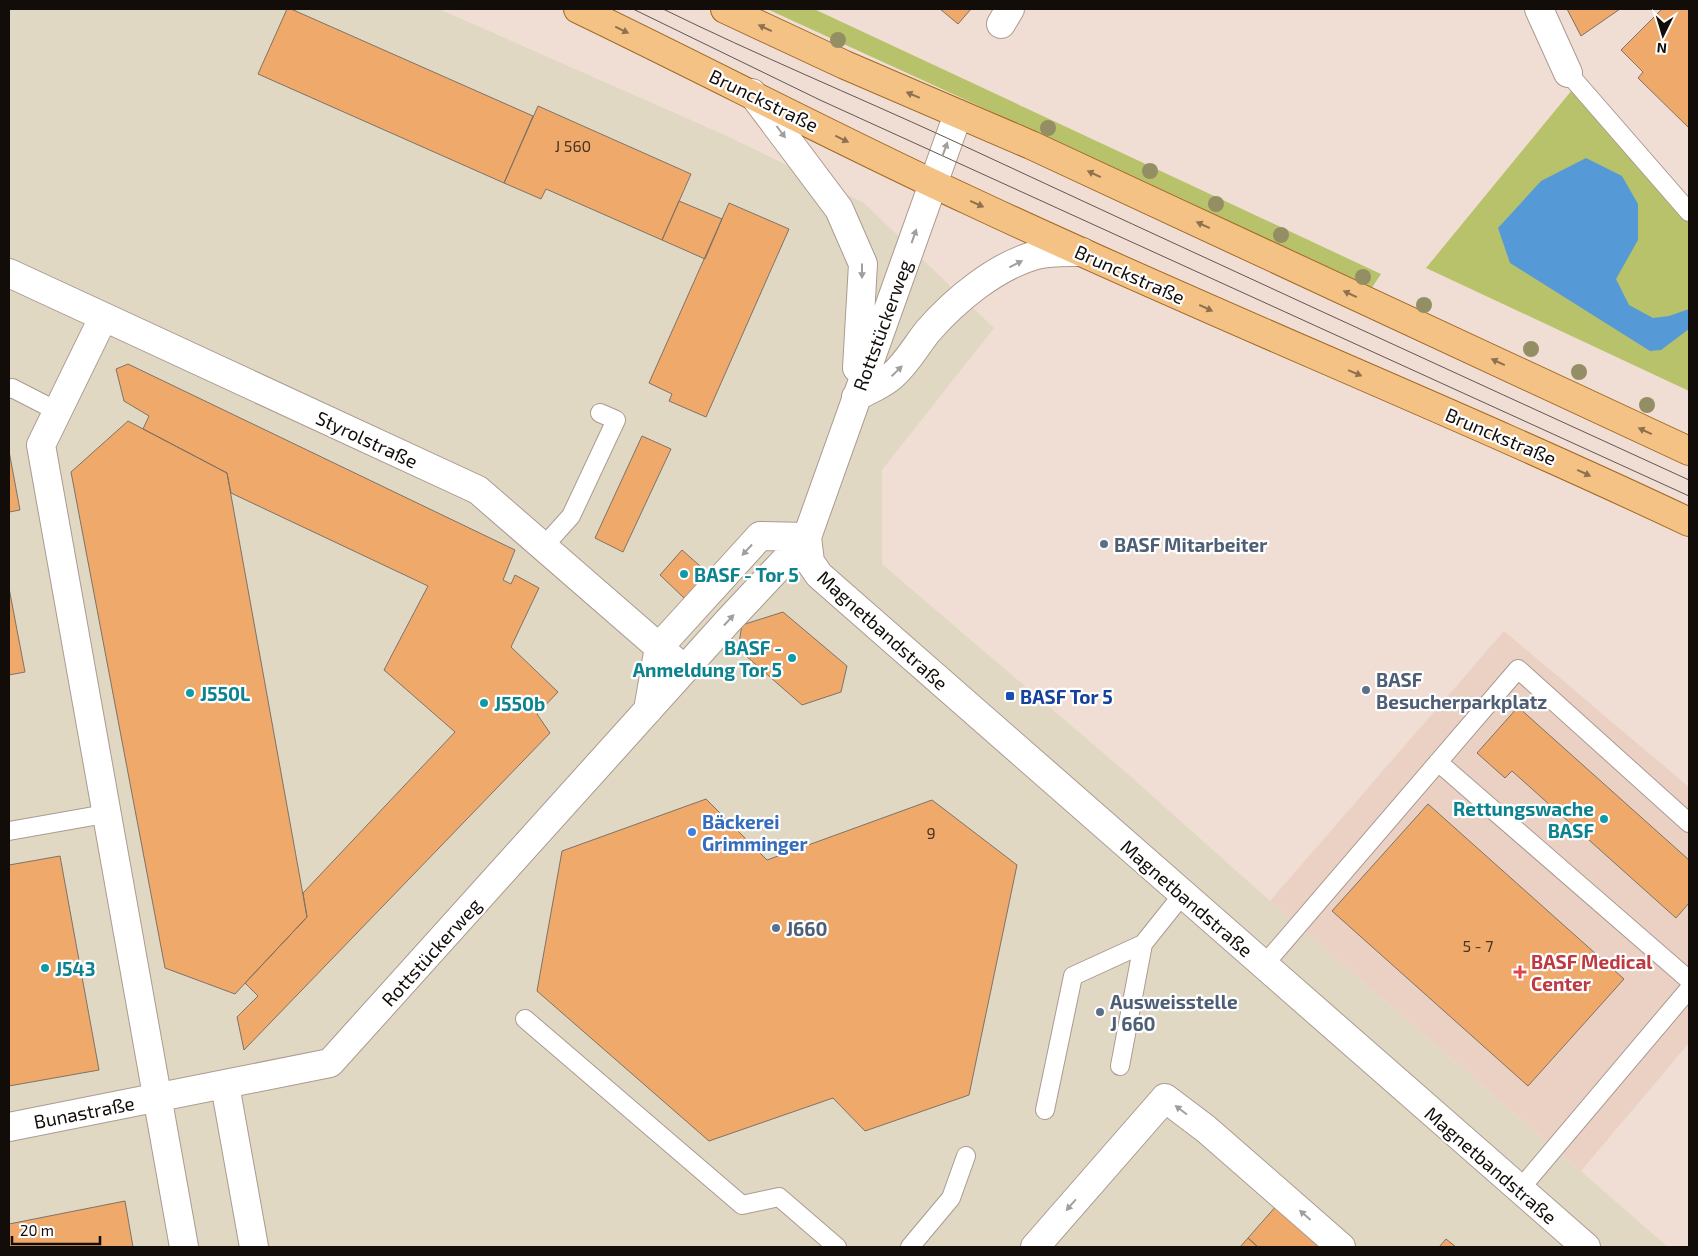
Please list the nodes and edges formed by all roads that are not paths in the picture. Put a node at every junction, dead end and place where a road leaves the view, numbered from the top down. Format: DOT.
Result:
graph roads {
  1 [pos="578,9"];
  2 [pos="725,9"];
  3 [pos="1539,9"];
  4 [pos="1568,73"];
  5 [pos="752,93"];
  6 [pos="958,114"];
  7 [pos="933,183"];
  8 [pos="1689,212"];
  9 [pos="1082,252"];
  10 [pos="9,273"];
  11 [pos="102,318"];
  12 [pos="9,389"];
  13 [pos="856,397"];
  14 [pos="57,411"];
  15 [pos="600,413"];
  16 [pos="1689,452"];
  17 [pos="1689,522"];
  18 [pos="807,537"];
  19 [pos="544,546"];
  20 [pos="659,647"];
  21 [pos="684,669"];
  22 [pos="648,710"];
  23 [pos="1438,762"];
  24 [pos="106,814"];
  25 [pos="1689,823"];
  26 [pos="9,831"];
  27 [pos="1183,894"];
  28 [pos="1143,944"];
  29 [pos="1264,965"];
  30 [pos="1689,980"];
  31 [pos="1689,989"];
  32 [pos="525,1019"];
  33 [pos="1120,1066"];
  34 [pos="225,1085"];
  35 [pos="158,1097"];
  36 [pos="1045,1110"];
  37 [pos="9,1128"];
  38 [pos="966,1156"];
  39 [pos="1520,1189"];
  40 [pos="184,1247"];
  41 [pos="254,1247"];
  42 [pos="837,1247"];
  43 [pos="910,1247"];
  44 [pos="1035,1247"];
  45 [pos="1341,1247"];
  46 [pos="1586,1247"];
  1 -- 5 [label="main road, Brunckstraße, one-way"];
  6 -- 2 [label="main road, one-way"];
  3 -- 4 [label="street"];
  4 -- 8 [label="lane"];
  5 -- 7 [label="main road, Brunckstraße, one-way"];
  5 -- 13 [label="street, one-way"];
  7 -- 6 [label="street, Rottstückerweg, one-way"];
  16 -- 6 [label="main road, one-way"];
  7 -- 9 [label="main road, Brunckstraße, one-way"];
  13 -- 7 [label="street, Rottstückerweg, one-way"];
  13 -- 9 [label="street, one-way"];
  9 -- 17 [label="main road, Brunckstraße, one-way"];
  10 -- 11 [label="street, Styrolstraße"];
  11 -- 14 [label="street"];
  11 -- 19 [label="street, Styrolstraße"];
  12 -- 14 [label="lane"];
  13 -- 18 [label="street, Rottstückerweg"];
  14 -- 24 [label="street"];
  15 -- 19 [label="lane"];
  18 -- 20 [label="street, one-way"];
  21 -- 18 [label="street, Rottstückerweg, one-way"];
  18 -- 27 [label="street, Magnetbandstraße"];
  19 -- 20 [label="street, Styrolstraße"];
  20 -- 21 [label="street, Styrolstraße"];
  20 -- 22 [label="street"];
  21 -- 22 [label="street, Rottstückerweg"];
  22 -- 34 [label="street, Rottstückerweg"];
  23 -- 25 [label="lane"];
  23 -- 29 [label="lane"];
  23 -- 30 [label="lane"];
  24 -- 26 [label="lane"];
  24 -- 35 [label="street"];
  27 -- 28 [label="lane"];
  27 -- 29 [label="street, Magnetbandstraße"];
  28 -- 33 [label="lane"];
  28 -- 36 [label="lane"];
  29 -- 39 [label="street, Magnetbandstraße"];
  31 -- 39 [label="lane"];
  32 -- 42 [label="lane"];
  34 -- 35 [label="street, Rottstückerweg"];
  34 -- 41 [label="street"];
  35 -- 37 [label="street, Bunastraße"];
  35 -- 40 [label="street"];
  38 -- 43 [label="lane"];
  39 -- 46 [label="street, Magnetbandstraße"];
  45 -- 44 [label="street, one-way"];
}
